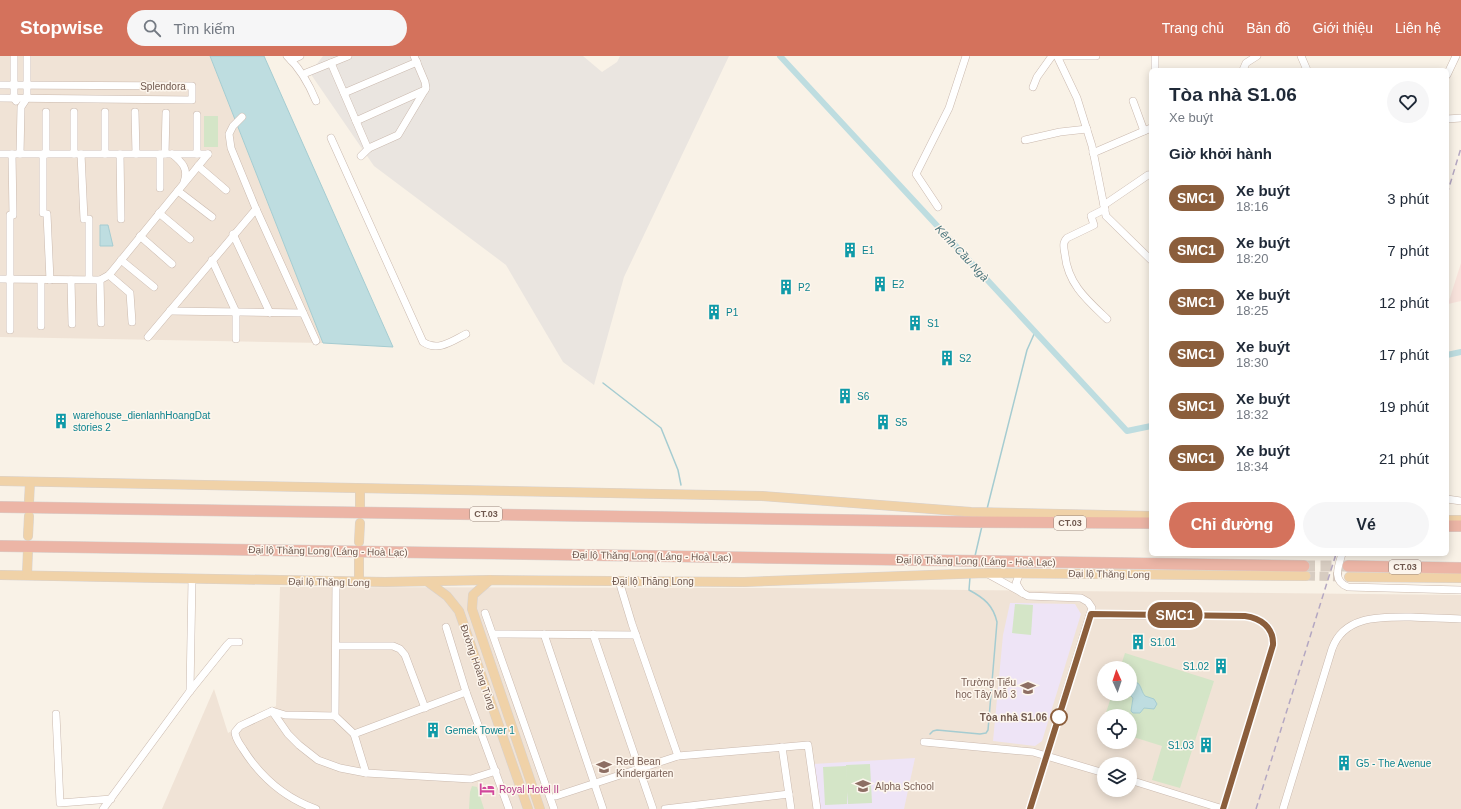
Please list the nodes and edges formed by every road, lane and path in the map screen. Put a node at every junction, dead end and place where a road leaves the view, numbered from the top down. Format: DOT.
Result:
graph roads {
  1 [pos="14,56"];
  2 [pos="27,56"];
  3 [pos="300,56"];
  4 [pos="348,56"];
  5 [pos="966,56"];
  6 [pos="1052,56"];
  7 [pos="1057,56"];
  8 [pos="1096,56"];
  9 [pos="1155,56"];
  10 [pos="1256,56"];
  11 [pos="1301,56"];
  12 [pos="1456,56"];
  13 [pos="289,58"];
  14 [pos="416,59"];
  15 [pos="331,63"];
  16 [pos="1155,68"];
  17 [pos="1243,68"];
  18 [pos="1306,68"];
  19 [pos="1449,71"];
  20 [pos="306,73"];
  21 [pos="0,85"];
  22 [pos="14,85"];
  23 [pos="27,85"];
  24 [pos="1033,87"];
  25 [pos="426,90"];
  26 [pos="344,93"];
  27 [pos="0,98"];
  28 [pos="14,98"];
  29 [pos="27,98"];
  30 [pos="316,101"];
  31 [pos="1133,101"];
  32 [pos="21,107"];
  33 [pos="46,112"];
  34 [pos="74,112"];
  35 [pos="105,112"];
  36 [pos="135,112"];
  37 [pos="166,113"];
  38 [pos="197,115"];
  39 [pos="242,116"];
  40 [pos="1461,118"];
  41 [pos="1449,120"];
  42 [pos="356,121"];
  43 [pos="1087,129"];
  44 [pos="1149,129"];
  45 [pos="1144,131"];
  46 [pos="331,138"];
  47 [pos="1025,140"];
  48 [pos="368,149"];
  49 [pos="1093,153"];
  50 [pos="0,154"];
  51 [pos="12,154"];
  52 [pos="20,154"];
  53 [pos="44,154"];
  54 [pos="78,154"];
  55 [pos="105,154"];
  56 [pos="120,154"];
  57 [pos="136,154"];
  58 [pos="166,154"];
  59 [pos="197,154"];
  60 [pos="361,156"];
  61 [pos="198,166"];
  62 [pos="1148,175"];
  63 [pos="160,188"];
  64 [pos="180,188"];
  65 [pos="226,190"];
  66 [pos="938,207"];
  67 [pos="1104,207"];
  68 [pos="256,209"];
  69 [pos="159,213"];
  70 [pos="212,217"];
  71 [pos="120,220"];
  72 [pos="233,234"];
  73 [pos="140,236"];
  74 [pos="190,239"];
  75 [pos="1149,258"];
  76 [pos="121,260"];
  77 [pos="212,260"];
  78 [pos="172,264"];
  79 [pos="109,275"];
  80 [pos="0,279"];
  81 [pos="10,279"];
  82 [pos="89,279"];
  83 [pos="41,280"];
  84 [pos="50,280"];
  85 [pos="71,280"];
  86 [pos="100,280"];
  87 [pos="154,287"];
  88 [pos="170,311"];
  89 [pos="236,312"];
  90 [pos="270,313"];
  91 [pos="304,313"];
  92 [pos="1107,319"];
  93 [pos="132,322"];
  94 [pos="101,323"];
  95 [pos="72,324"];
  96 [pos="41,326"];
  97 [pos="10,330"];
  98 [pos="466,334"];
  99 [pos="148,337"];
  100 [pos="236,339"];
  101 [pos="316,341"];
  102 [pos="0,481"];
  103 [pos="30,482"];
  104 [pos="360,489"];
  105 [pos="1449,499"];
  106 [pos="1461,501"];
  107 [pos="29,502"];
  108 [pos="0,507"];
  109 [pos="360,509"];
  110 [pos="29,516"];
  111 [pos="1149,516"];
  112 [pos="971,517"];
  113 [pos="1449,520"];
  114 [pos="1461,520"];
  115 [pos="360,523"];
  116 [pos="1149,523"];
  117 [pos="1449,526"];
  118 [pos="1461,526"];
  119 [pos="28,536"];
  120 [pos="359,542"];
  121 [pos="0,546"];
  122 [pos="28,549"];
  123 [pos="359,553"];
  124 [pos="1341,556"];
  125 [pos="1461,568"];
  126 [pos="1305,571"];
  127 [pos="1349,572"];
  128 [pos="984,573"];
  129 [pos="1020,573"];
  130 [pos="0,575"];
  131 [pos="27,575"];
  132 [pos="1461,578"];
  133 [pos="192,579"];
  134 [pos="490,580"];
  135 [pos="619,581"];
  136 [pos="336,582"];
  137 [pos="359,582"];
  138 [pos="427,582"];
  139 [pos="1461,590"];
  140 [pos="1022,594"];
  141 [pos="485,613"];
  142 [pos="1091,614"];
  143 [pos="1461,619"];
  144 [pos="446,627"];
  145 [pos="494,634"];
  146 [pos="544,634"];
  147 [pos="593,634"];
  148 [pos="636,635"];
  149 [pos="239,642"];
  150 [pos="336,646"];
  151 [pos="190,691"];
  152 [pos="466,692"];
  153 [pos="425,708"];
  154 [pos="272,711"];
  155 [pos="56,714"];
  156 [pos="334,716"];
  157 [pos="354,734"];
  158 [pos="924,742"];
  159 [pos="782,747"];
  160 [pos="1046,755"];
  161 [pos="678,756"];
  162 [pos="639,769"];
  163 [pos="496,771"];
  164 [pos="1097,771"];
  165 [pos="366,773"];
  166 [pos="1137,782"];
  167 [pos="595,784"];
  168 [pos="789,794"];
  169 [pos="556,796"];
  170 [pos="111,799"];
  171 [pos="103,809"];
  172 [pos="316,809"];
  173 [pos="510,809"];
  174 [pos="528,809"];
  175 [pos="540,809"];
  176 [pos="554,809"];
  177 [pos="603,809"];
  178 [pos="653,809"];
  179 [pos="665,809"];
  180 [pos="791,809"];
  181 [pos="817,809"];
  182 [pos="1030,809"];
  183 [pos="1223,809"];
  184 [pos="1283,809"];
  1 -- 22 [label="street"];
  2 -- 23 [label="street"];
  3 -- 13 [label="street"];
  4 -- 15 [label="street"];
  5 -- 66 [label="street"];
  6 -- 24 [label="street"];
  7 -- 8 [label="street"];
  7 -- 43 [label="street"];
  9 -- 16 [label="street"];
  10 -- 17 [label="street"];
  11 -- 18 [label="street"];
  12 -- 19 [label="street"];
  13 -- 30 [label="street"];
  14 -- 25 [label="street"];
  14 -- 26 [label="street"];
  15 -- 20 [label="street"];
  15 -- 26 [label="street"];
  21 -- 22 [label="street, Splendora"];
  22 -- 23 [label="street, Splendora"];
  22 -- 28 [label="street"];
  23 -- 29 [label="street"];
  23 -- 29 [label="street, Splendora"];
  25 -- 42 [label="street"];
  25 -- 48 [label="street"];
  26 -- 42 [label="street"];
  27 -- 28 [label="street, Splendora"];
  28 -- 29 [label="street, Splendora"];
  28 -- 32 [label="street"];
  29 -- 32 [label="street"];
  31 -- 45 [label="street"];
  32 -- 52 [label="street"];
  33 -- 53 [label="street"];
  34 -- 54 [label="street"];
  35 -- 55 [label="street"];
  36 -- 57 [label="street"];
  37 -- 58 [label="street"];
  38 -- 59 [label="street"];
  39 -- 68 [label="street"];
  40 -- 41 [label="street"];
  42 -- 48 [label="street"];
  43 -- 47 [label="street"];
  43 -- 49 [label="street"];
  44 -- 45 [label="street"];
  45 -- 49 [label="street"];
  46 -- 98 [label="street"];
  48 -- 60 [label="street"];
  49 -- 67 [label="street"];
  50 -- 51 [label="street"];
  51 -- 52 [label="street"];
  51 -- 81 [label="street"];
  52 -- 53 [label="street"];
  53 -- 54 [label="street"];
  53 -- 84 [label="street"];
  54 -- 55 [label="street"];
  54 -- 82 [label="street"];
  55 -- 56 [label="street"];
  56 -- 57 [label="street"];
  56 -- 71 [label="street"];
  57 -- 58 [label="street"];
  58 -- 59 [label="street"];
  58 -- 63 [label="street"];
  58 -- 64 [label="street"];
  59 -- 61 [label="street"];
  61 -- 64 [label="street"];
  61 -- 65 [label="street"];
  62 -- 67 [label="street"];
  64 -- 69 [label="street"];
  64 -- 70 [label="street"];
  67 -- 75 [label="street"];
  67 -- 92 [label="street"];
  68 -- 72 [label="street"];
  68 -- 91 [label="street"];
  69 -- 73 [label="street"];
  69 -- 74 [label="street"];
  72 -- 77 [label="street"];
  72 -- 90 [label="street"];
  73 -- 76 [label="street"];
  73 -- 78 [label="street"];
  76 -- 79 [label="street"];
  76 -- 87 [label="street"];
  77 -- 88 [label="street"];
  77 -- 89 [label="street"];
  79 -- 86 [label="street"];
  79 -- 93 [label="street"];
  80 -- 81 [label="street"];
  81 -- 83 [label="street"];
  81 -- 97 [label="street"];
  82 -- 85 [label="street"];
  82 -- 86 [label="street"];
  83 -- 84 [label="street"];
  83 -- 96 [label="street"];
  84 -- 85 [label="street"];
  85 -- 95 [label="street"];
  86 -- 94 [label="street"];
  88 -- 89 [label="street"];
  88 -- 99 [label="street"];
  89 -- 90 [label="street"];
  89 -- 100 [label="street"];
  90 -- 91 [label="street"];
  91 -- 101 [label="street"];
  102 -- 103 [label="main road"];
  103 -- 104 [label="main road"];
  103 -- 107 [label="main road"];
  104 -- 109 [label="main road"];
  104 -- 112 [label="main road"];
  105 -- 106 [label="street"];
  108 -- 112 [label="highway, CT.03"];
  110 -- 119 [label="main road"];
  111 -- 112 [label="main road"];
  112 -- 116 [label="highway, CT.03"];
  113 -- 114 [label="main road"];
  115 -- 120 [label="main road"];
  117 -- 118 [label="highway"];
  121 -- 126 [label="highway, Đại lộ Thăng Long (Láng - Hoà Lạc)"];
  122 -- 131 [label="main road"];
  123 -- 137 [label="main road"];
  124 -- 139 [label="street"];
  125 -- 127 [label="highway, CT.03"];
  126 -- 129 [label="main road, Đại lộ Thăng Long"];
  127 -- 132 [label="main road"];
  128 -- 129 [label="main road, Đại lộ Thăng Long"];
  128 -- 135 [label="main road, Đại lộ Thăng Long"];
  128 -- 140 [label="street"];
  129 -- 140 [label="street"];
  130 -- 131 [label="main road, Đại lộ Thăng Long"];
  131 -- 133 [label="main road, Đại lộ Thăng Long"];
  133 -- 136 [label="main road, Đại lộ Thăng Long"];
  133 -- 151 [label="street"];
  134 -- 135 [label="main road, Đại lộ Thăng Long"];
  134 -- 138 [label="main road, Đại lộ Thăng Long"];
  134 -- 175 [label="main road, Đường Hoàng Tùng"];
  135 -- 148 [label="street"];
  136 -- 137 [label="main road, Đại lộ Thăng Long"];
  136 -- 150 [label="street"];
  137 -- 138 [label="main road, Đại lộ Thăng Long"];
  138 -- 174 [label="main road, Đường Hoàng Tùng"];
  140 -- 142 [label="street"];
  141 -- 145 [label="street"];
  142 -- 160 [label="street"];
  142 -- 183 [label="street"];
  143 -- 184 [label="street"];
  144 -- 152 [label="street"];
  145 -- 146 [label="street"];
  145 -- 176 [label="street"];
  146 -- 147 [label="street"];
  146 -- 167 [label="street"];
  147 -- 148 [label="street"];
  147 -- 162 [label="street"];
  148 -- 161 [label="street"];
  149 -- 151 [label="street"];
  150 -- 153 [label="street"];
  150 -- 156 [label="street"];
  151 -- 170 [label="street"];
  152 -- 153 [label="street"];
  152 -- 163 [label="street"];
  153 -- 157 [label="street"];
  154 -- 156 [label="street"];
  154 -- 165 [label="street"];
  154 -- 172 [label="street"];
  155 -- 170 [label="street"];
  156 -- 157 [label="street"];
  157 -- 165 [label="street"];
  158 -- 160 [label="street"];
  159 -- 161 [label="street"];
  159 -- 168 [label="street"];
  159 -- 181 [label="street"];
  160 -- 164 [label="street"];
  160 -- 182 [label="street"];
  161 -- 162 [label="street"];
  162 -- 167 [label="street"];
  162 -- 178 [label="street"];
  163 -- 165 [label="street"];
  163 -- 173 [label="street"];
  166 -- 183 [label="street"];
  167 -- 169 [label="street"];
  167 -- 177 [label="street"];
  168 -- 179 [label="street"];
  168 -- 180 [label="street"];
  170 -- 171 [label="street"];
}
